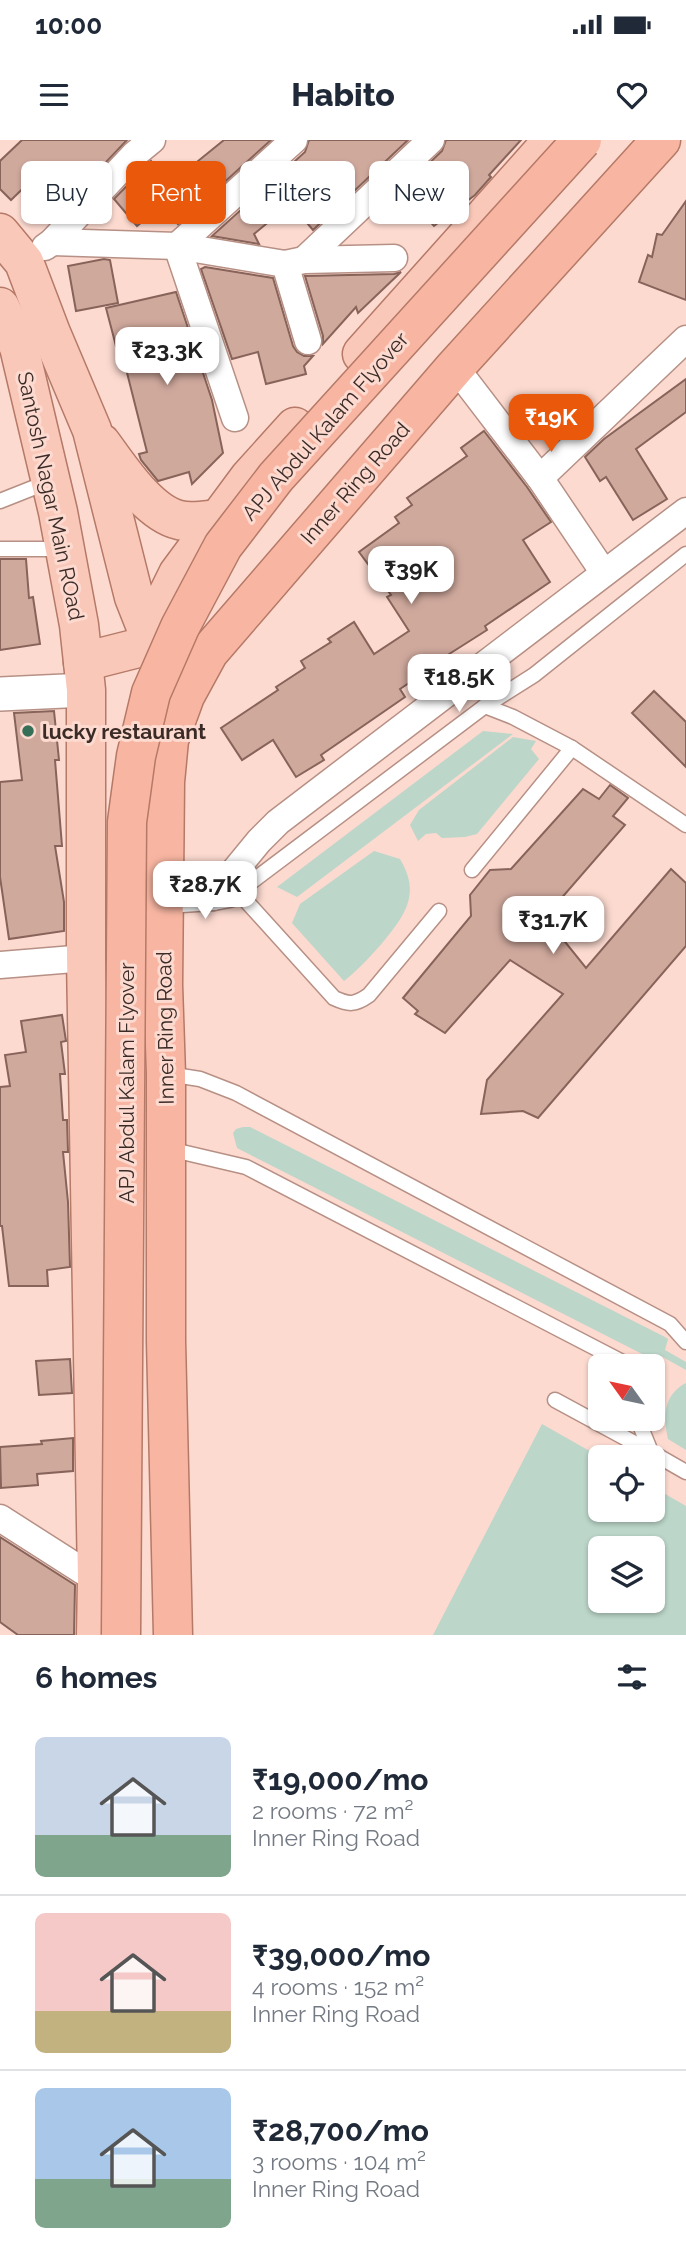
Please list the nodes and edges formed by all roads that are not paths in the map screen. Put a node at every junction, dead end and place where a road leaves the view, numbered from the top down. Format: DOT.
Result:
graph roads {
  1 [pos="152,140"];
  2 [pos="294,140"];
  3 [pos="431,140"];
  4 [pos="553,140"];
  5 [pos="582,140"];
  6 [pos="661,140"];
  7 [pos="0,233"];
  8 [pos="177,246"];
  9 [pos="38,252"];
  10 [pos="394,258"];
  11 [pos="294,262"];
  12 [pos="0,307"];
  13 [pos="686,340"];
  14 [pos="309,341"];
  15 [pos="455,367"];
  16 [pos="235,418"];
  17 [pos="92,430"];
  18 [pos="540,478"];
  19 [pos="50,481"];
  20 [pos="0,501"];
  21 [pos="686,511"];
  22 [pos="218,519"];
  23 [pos="0,549"];
  24 [pos="66,549"];
  25 [pos="686,554"];
  26 [pos="604,573"];
  27 [pos="149,635"];
  28 [pos="84,676"];
  29 [pos="0,694"];
  30 [pos="186,696"];
  31 [pos="485,706"];
  32 [pos="572,748"];
  33 [pos="686,825"];
  34 [pos="472,870"];
  35 [pos="226,895"];
  36 [pos="165,900"];
  37 [pos="439,911"];
  38 [pos="86,958"];
  39 [pos="0,965"];
  40 [pos="166,1074"];
  41 [pos="167,1148"];
  42 [pos="686,1342"];
  43 [pos="607,1354"];
  44 [pos="555,1400"];
  45 [pos="638,1445"];
  46 [pos="665,1460"];
  47 [pos="686,1472"];
  48 [pos="0,1518"];
  49 [pos="97,1580"];
  50 [pos="96,1635"];
  51 [pos="121,1635"];
  52 [pos="173,1635"];
  1 -- 9 [label="street"];
  2 -- 8 [label="street"];
  3 -- 11 [label="street"];
  4 -- 22 [label="main road"];
  5 -- 51 [label="highway, APJ Abdul Kalam Flyover, bridge"];
  6 -- 15 [label="highway, Inner Ring Road"];
  7 -- 9 [label="main road, Santosh Nagar Main ROad"];
  8 -- 9 [label="street"];
  8 -- 11 [label="street"];
  8 -- 16 [label="street"];
  9 -- 17 [label="main road, Santosh Nagar Main ROad"];
  10 -- 11 [label="street"];
  11 -- 14 [label="street"];
  12 -- 19 [label="main road, Santosh Nagar Main ROad"];
  13 -- 18 [label="street"];
  15 -- 18 [label="street"];
  15 -- 30 [label="highway, Inner Ring Road"];
  17 -- 22 [label="main road"];
  17 -- 27 [label="main road, Santosh Nagar Main ROad"];
  18 -- 26 [label="street"];
  19 -- 20 [label="lane"];
  19 -- 24 [label="main road, Santosh Nagar Main ROad"];
  21 -- 26 [label="street"];
  22 -- 27 [label="main road"];
  23 -- 24 [label="lane"];
  24 -- 28 [label="main road, Santosh Nagar Main ROad"];
  25 -- 31 [label="lane"];
  26 -- 35 [label="street"];
  27 -- 28 [label="main road"];
  27 -- 30 [label="main road, Santosh Nagar Main ROad"];
  28 -- 29 [label="street"];
  28 -- 38 [label="main road"];
  30 -- 36 [label="highway, Inner Ring Road"];
  31 -- 32 [label="lane"];
  31 -- 35 [label="lane"];
  32 -- 33 [label="lane"];
  32 -- 34 [label="lane"];
  35 -- 36 [label="street"];
  35 -- 37 [label="lane"];
  36 -- 40 [label="highway, Inner Ring Road"];
  38 -- 39 [label="street"];
  38 -- 49 [label="main road"];
  40 -- 41 [label="highway, Inner Ring Road"];
  40 -- 42 [label="lane"];
  41 -- 43 [label="lane"];
  41 -- 52 [label="highway, Inner Ring Road"];
  44 -- 45 [label="lane"];
  46 -- 47 [label="lane"];
  48 -- 49 [label="street"];
  49 -- 50 [label="main road"];
}
